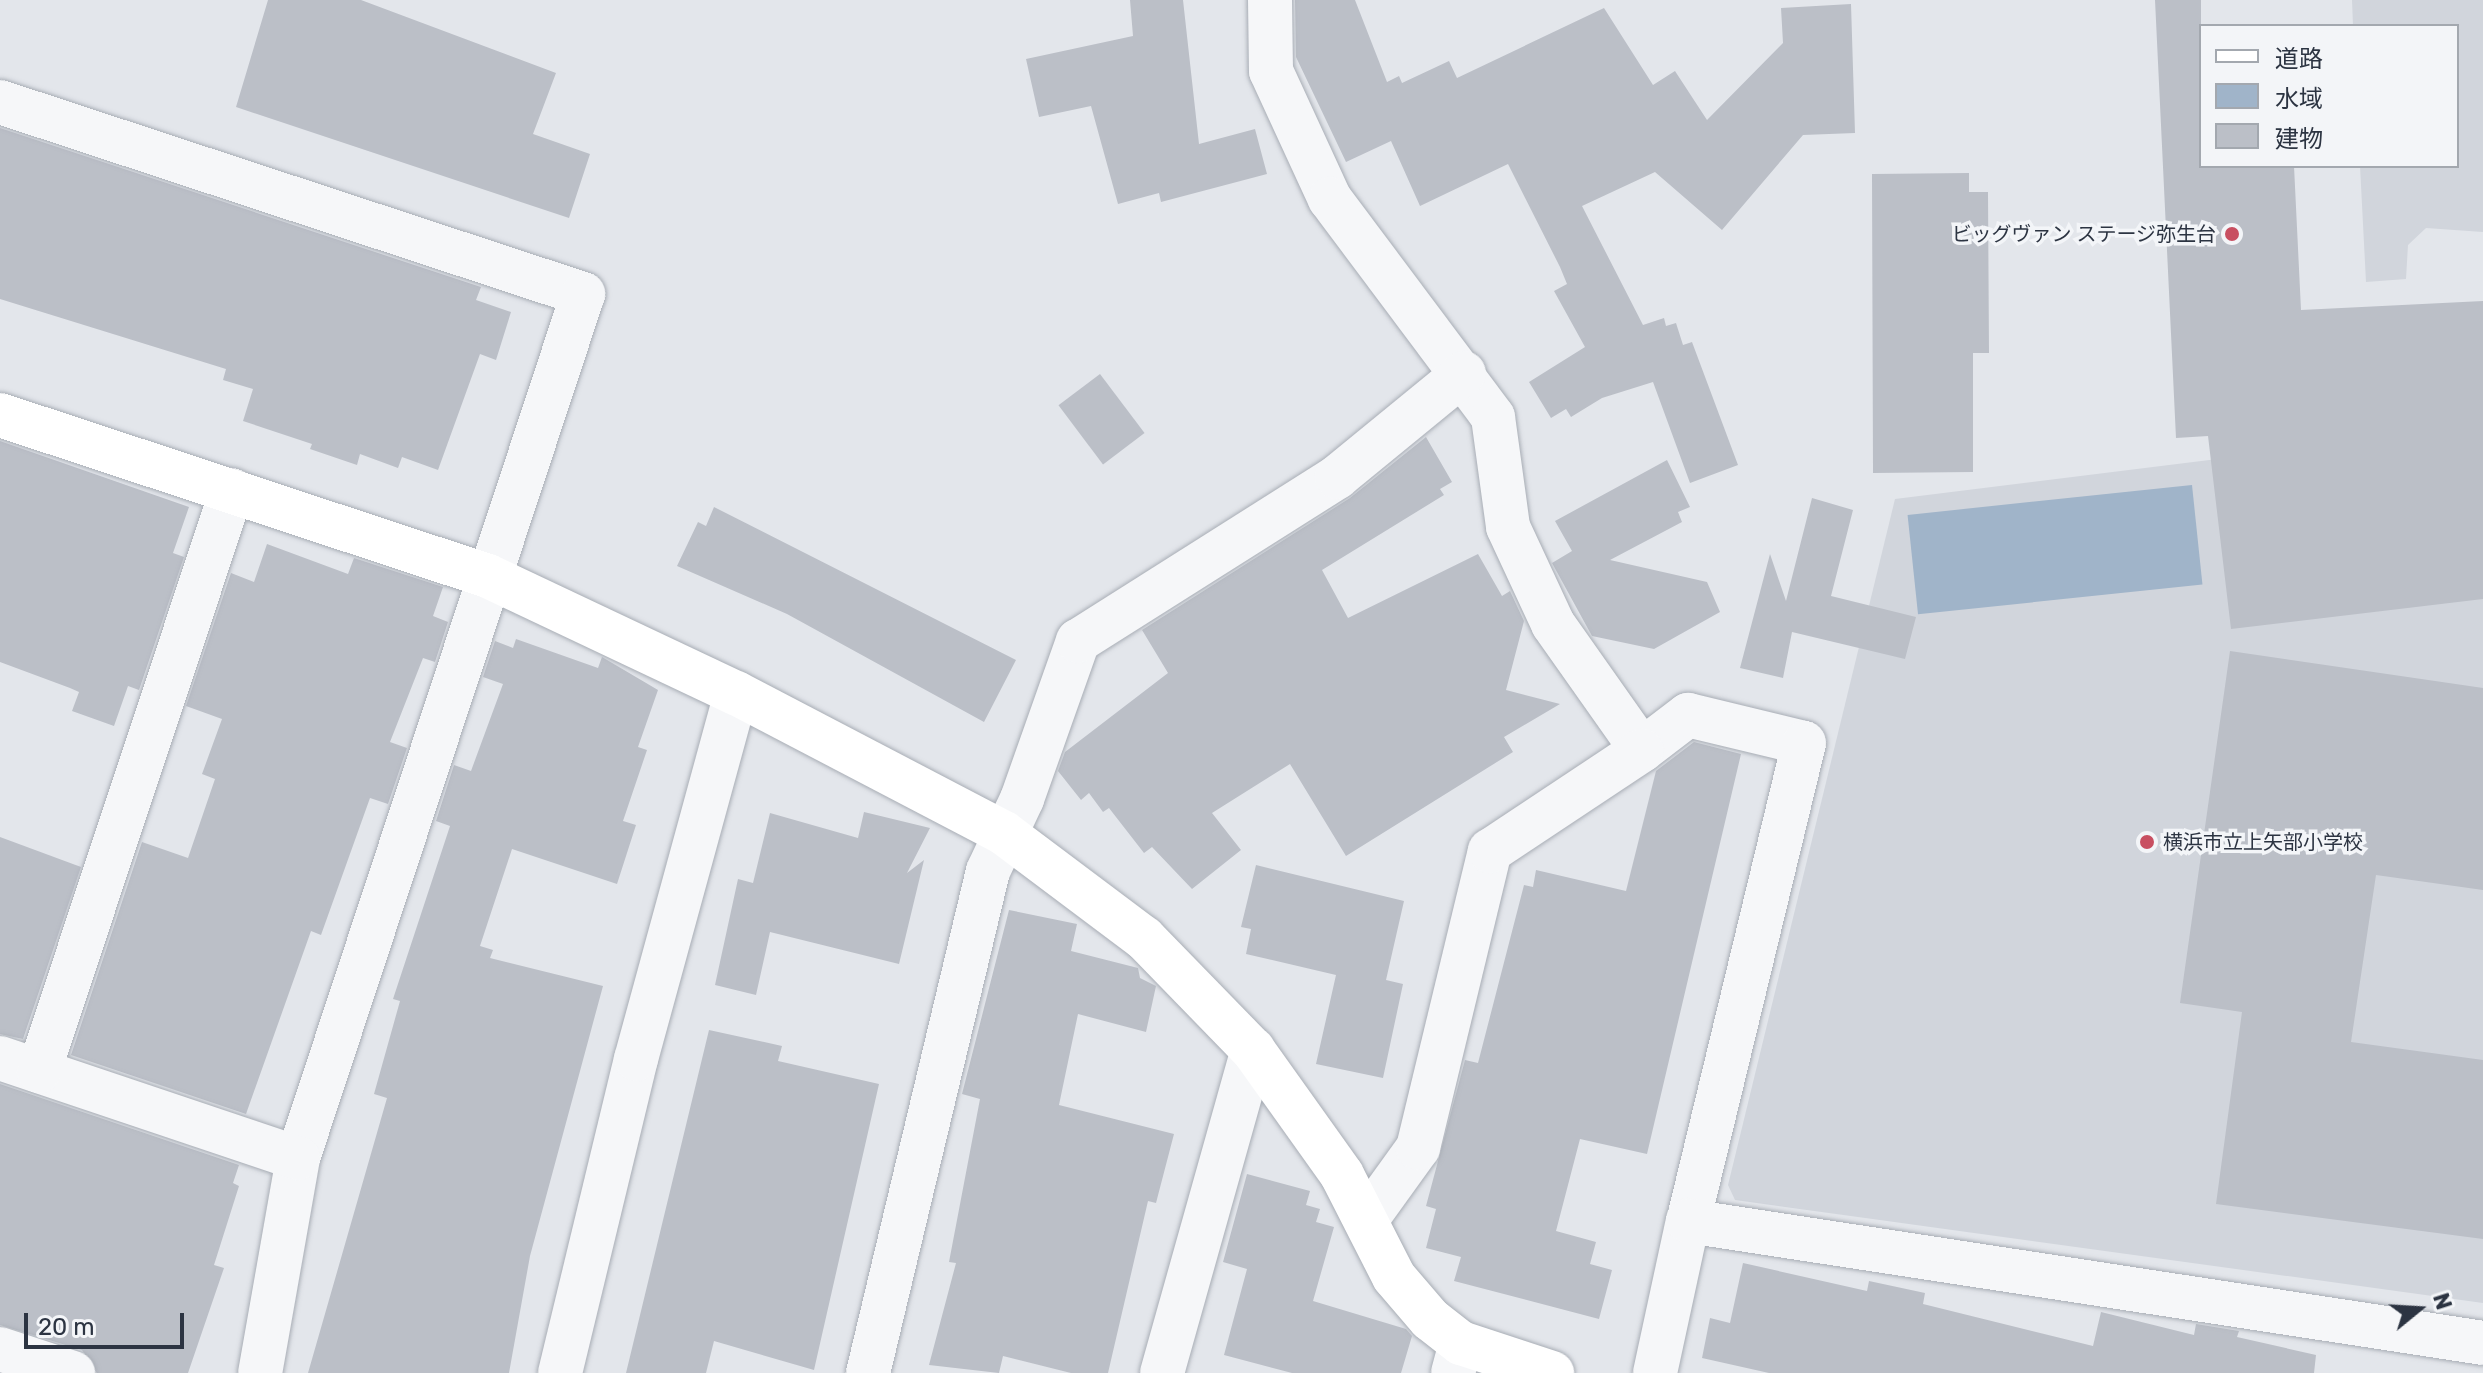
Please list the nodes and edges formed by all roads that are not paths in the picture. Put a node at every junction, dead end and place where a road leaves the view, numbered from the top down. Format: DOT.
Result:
graph roads {
  1 [pos="1270,0"];
  2 [pos="0,102"];
  3 [pos="1464,373"];
  4 [pos="0,415"];
  5 [pos="232,490"];
  6 [pos="488,576"];
  7 [pos="736,693"];
  8 [pos="1642,750"];
  9 [pos="1004,833"];
  10 [pos="1253,1050"];
  11 [pos="19,1065"];
  12 [pos="298,1158"];
  13 [pos="1366,1220"];
  14 [pos="1688,1221"];
  15 [pos="2483,1343"];
  16 [pos="0,1349"];
  17 [pos="1457,1358"];
  18 [pos="73,1373"];
  19 [pos="260,1373"];
  20 [pos="560,1373"];
  21 [pos="868,1373"];
  22 [pos="1162,1373"];
  23 [pos="1552,1373"];
  24 [pos="1655,1373"];
  1 -- 3 [label="street"];
  2 -- 6 [label="street"];
  3 -- 8 [label="street"];
  3 -- 9 [label="street"];
  4 -- 5 [label="street"];
  5 -- 6 [label="street"];
  5 -- 11 [label="street"];
  6 -- 7 [label="street"];
  6 -- 12 [label="street"];
  7 -- 9 [label="street"];
  7 -- 20 [label="street"];
  8 -- 13 [label="street"];
  8 -- 14 [label="street"];
  9 -- 10 [label="street"];
  9 -- 21 [label="street"];
  10 -- 13 [label="street"];
  10 -- 22 [label="street"];
  11 -- 12 [label="street"];
  12 -- 19 [label="street"];
  13 -- 17 [label="street"];
  14 -- 15 [label="street"];
  14 -- 24 [label="street"];
  16 -- 18 [label="street"];
  17 -- 23 [label="street"];
}
